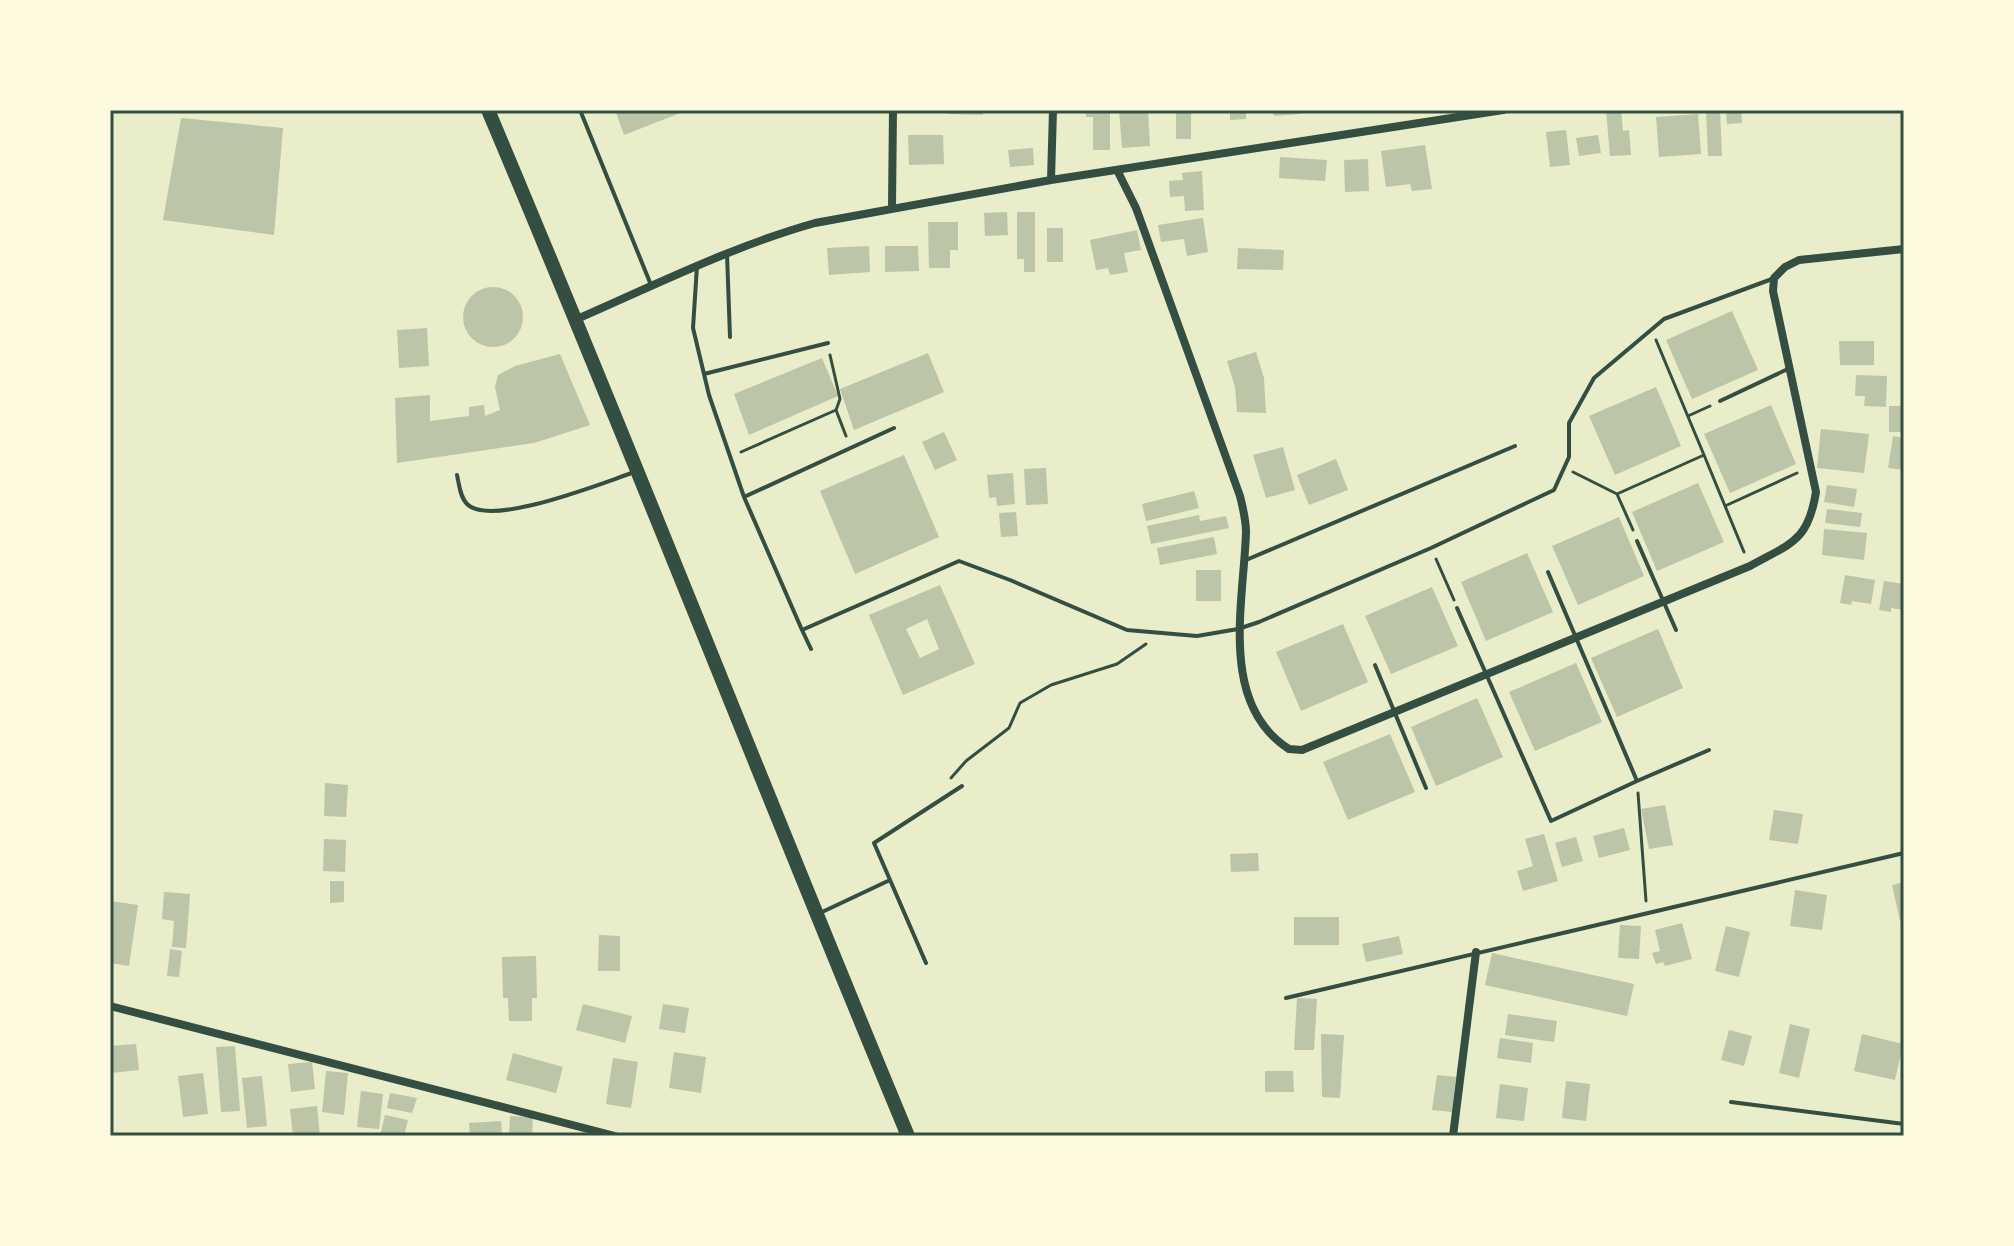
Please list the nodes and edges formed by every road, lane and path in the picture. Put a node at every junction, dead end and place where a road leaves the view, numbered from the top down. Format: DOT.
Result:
graph roads {
  1 [pos="488,110"];
  2 [pos="580,110"];
  3 [pos="893,110"];
  4 [pos="1053,110"];
  5 [pos="1503,110"];
  6 [pos="1117,170"];
  7 [pos="1051,180"];
  8 [pos="892,207"];
  9 [pos="1904,249"];
  10 [pos="727,254"];
  11 [pos="697,266"];
  12 [pos="1774,278"];
  13 [pos="652,287"];
  14 [pos="577,319"];
  15 [pos="1652,330"];
  16 [pos="730,337"];
  17 [pos="828,343"];
  18 [pos="1791,368"];
  19 [pos="704,374"];
  20 [pos="1720,401"];
  21 [pos="836,410"];
  22 [pos="1688,416"];
  23 [pos="894,428"];
  24 [pos="1515,446"];
  25 [pos="851,448"];
  26 [pos="1704,455"];
  27 [pos="730,457"];
  28 [pos="1811,467"];
  29 [pos="1566,468"];
  30 [pos="638,471"];
  31 [pos="457,475"];
  32 [pos="1617,494"];
  33 [pos="744,497"];
  34 [pos="1725,506"];
  35 [pos="1637,541"];
  36 [pos="1431,548"];
  37 [pos="1243,561"];
  38 [pos="1750,566"];
  39 [pos="1548,572"];
  40 [pos="1663,601"];
  41 [pos="1457,608"];
  42 [pos="1238,629"];
  43 [pos="802,630"];
  44 [pos="1676,630"];
  45 [pos="1162,633"];
  46 [pos="1575,639"];
  47 [pos="811,649"];
  48 [pos="1375,665"];
  49 [pos="1486,674"];
  50 [pos="1395,712"];
  51 [pos="1709,750"];
  52 [pos="949,780"];
  53 [pos="1637,781"];
  54 [pos="962,786"];
  55 [pos="1426,788"];
  56 [pos="1904,853"];
  57 [pos="890,880"];
  58 [pos="1647,913"];
  59 [pos="816,915"];
  60 [pos="1476,952"];
  61 [pos="926,963"];
  62 [pos="1286,998"];
  63 [pos="110,1006"];
  64 [pos="1731,1102"];
  65 [pos="1904,1124"];
  66 [pos="615,1136"];
  67 [pos="908,1136"];
  68 [pos="1453,1136"];
  1 -- 14 [label="main road"];
  2 -- 13 [label="lane"];
  3 -- 8 [label="street"];
  4 -- 7 [label="street"];
  5 -- 6 [label="street"];
  6 -- 7 [label="street"];
  6 -- 37 [label="street"];
  7 -- 8 [label="street"];
  8 -- 10 [label="street"];
  9 -- 12 [label="street"];
  10 -- 11 [label="street"];
  10 -- 16 [label="lane"];
  11 -- 13 [label="street"];
  11 -- 19 [label="lane"];
  12 -- 15 [label="lane"];
  12 -- 18 [label="street"];
  13 -- 14 [label="street"];
  14 -- 30 [label="main road"];
  15 -- 22 [label="path"];
  15 -- 29 [label="lane"];
  17 -- 19 [label="lane"];
  17 -- 21 [label="path"];
  18 -- 20 [label="lane"];
  18 -- 28 [label="street"];
  19 -- 27 [label="lane"];
  20 -- 22 [label="path"];
  21 -- 25 [label="path"];
  21 -- 27 [label="path"];
  22 -- 26 [label="path"];
  23 -- 25 [label="lane"];
  24 -- 37 [label="lane"];
  25 -- 33 [label="lane"];
  26 -- 32 [label="path"];
  26 -- 34 [label="path"];
  27 -- 33 [label="lane"];
  28 -- 34 [label="path"];
  28 -- 38 [label="street"];
  29 -- 32 [label="path"];
  29 -- 36 [label="lane"];
  30 -- 31 [label="lane"];
  30 -- 59 [label="main road"];
  32 -- 35 [label="path"];
  33 -- 43 [label="lane"];
  34 -- 38 [label="path"];
  35 -- 40 [label="lane"];
  36 -- 41 [label="path"];
  36 -- 42 [label="lane"];
  37 -- 42 [label="street"];
  38 -- 40 [label="street"];
  39 -- 46 [label="lane"];
  40 -- 44 [label="lane"];
  40 -- 46 [label="street"];
  41 -- 49 [label="lane"];
  42 -- 45 [label="lane"];
  42 -- 50 [label="street"];
  43 -- 45 [label="lane"];
  43 -- 47 [label="lane"];
  45 -- 52 [label="path"];
  46 -- 49 [label="street"];
  46 -- 53 [label="lane"];
  48 -- 50 [label="lane"];
  49 -- 50 [label="street"];
  49 -- 53 [label="lane"];
  50 -- 55 [label="lane"];
  51 -- 53 [label="lane"];
  53 -- 58 [label="path"];
  54 -- 57 [label="lane"];
  56 -- 58 [label="lane"];
  57 -- 59 [label="lane"];
  57 -- 61 [label="lane"];
  58 -- 60 [label="lane"];
  59 -- 67 [label="main road"];
  60 -- 62 [label="lane"];
  60 -- 68 [label="street"];
  63 -- 66 [label="street"];
  64 -- 65 [label="lane"];
}
